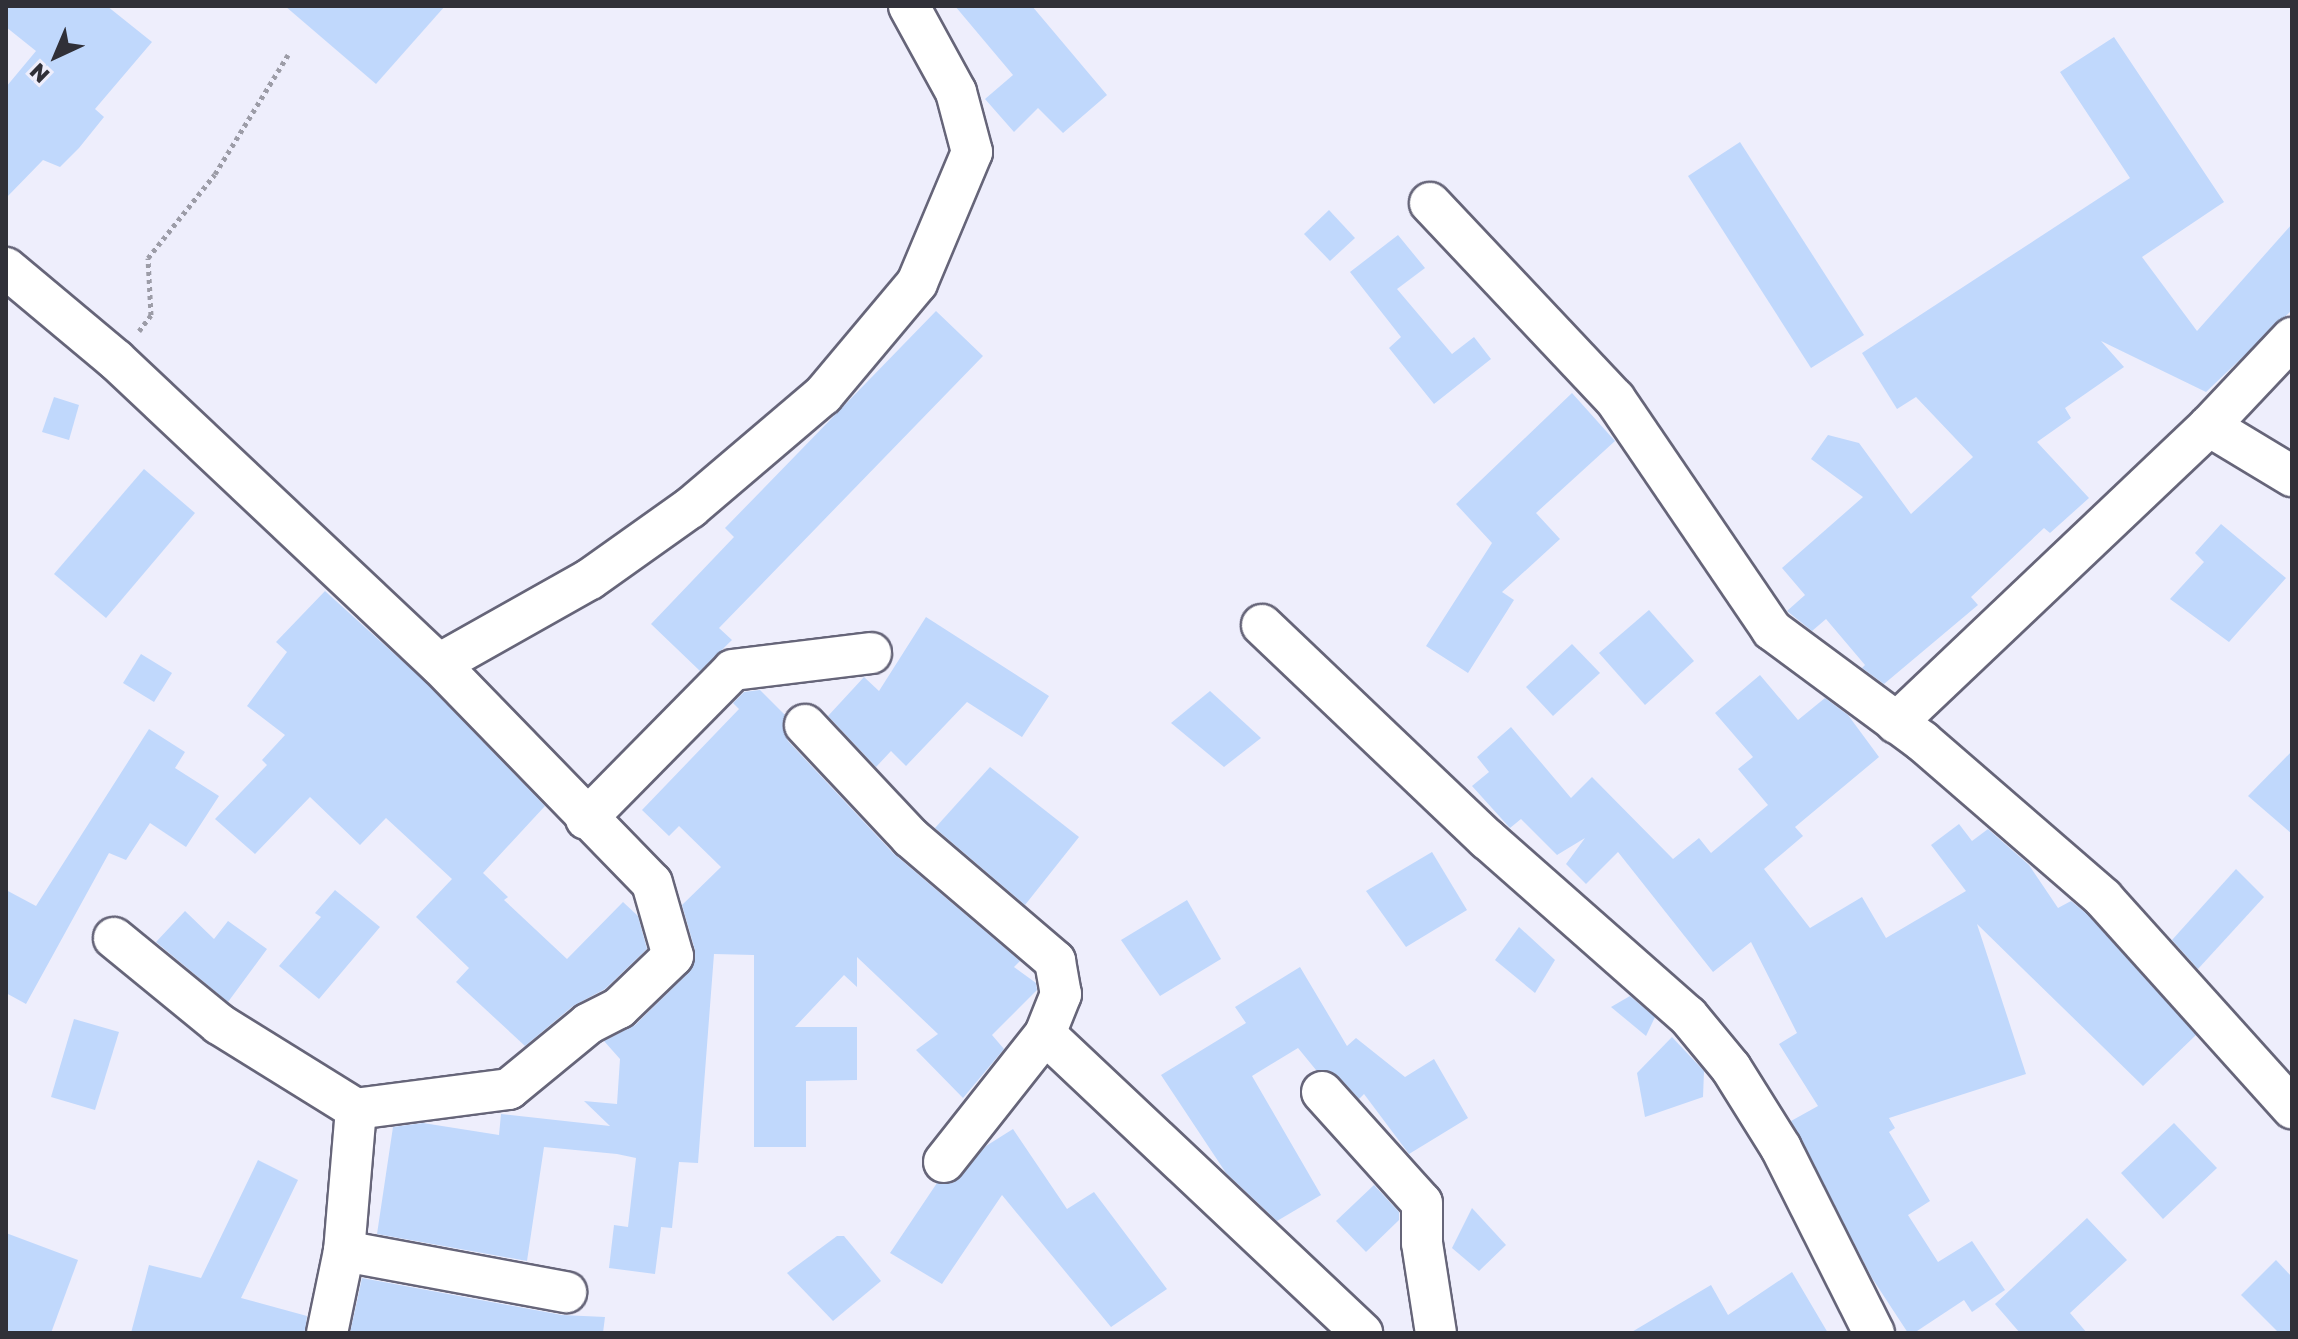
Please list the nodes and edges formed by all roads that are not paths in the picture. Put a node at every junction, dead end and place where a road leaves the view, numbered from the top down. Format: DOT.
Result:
graph roads {
  1 [pos="909,6"];
  2 [pos="1430,203"];
  3 [pos="6,268"];
  4 [pos="2292,338"];
  5 [pos="2209,426"];
  6 [pos="2292,476"];
  7 [pos="1262,625"];
  8 [pos="871,653"];
  9 [pos="439,664"];
  10 [pos="1896,723"];
  11 [pos="805,725"];
  12 [pos="586,819"];
  13 [pos="114,938"];
  14 [pos="1045,1034"];
  15 [pos="1322,1092"];
  16 [pos="2292,1108"];
  17 [pos="356,1109"];
  18 [pos="944,1162"];
  19 [pos="344,1251"];
  20 [pos="566,1292"];
  21 [pos="327,1333"];
  22 [pos="1362,1333"];
  23 [pos="1436,1333"];
  24 [pos="1874,1333"];
  1 -- 9 [label="street"];
  2 -- 10 [label="street"];
  3 -- 9 [label="street"];
  4 -- 5 [label="street"];
  5 -- 6 [label="street"];
  5 -- 10 [label="street"];
  7 -- 24 [label="street"];
  8 -- 12 [label="street"];
  9 -- 12 [label="street"];
  10 -- 16 [label="street"];
  11 -- 14 [label="street"];
  12 -- 17 [label="street"];
  13 -- 17 [label="street"];
  14 -- 18 [label="street"];
  14 -- 22 [label="street"];
  15 -- 23 [label="street"];
  17 -- 19 [label="street"];
  19 -- 20 [label="street"];
  19 -- 21 [label="street"];
}
